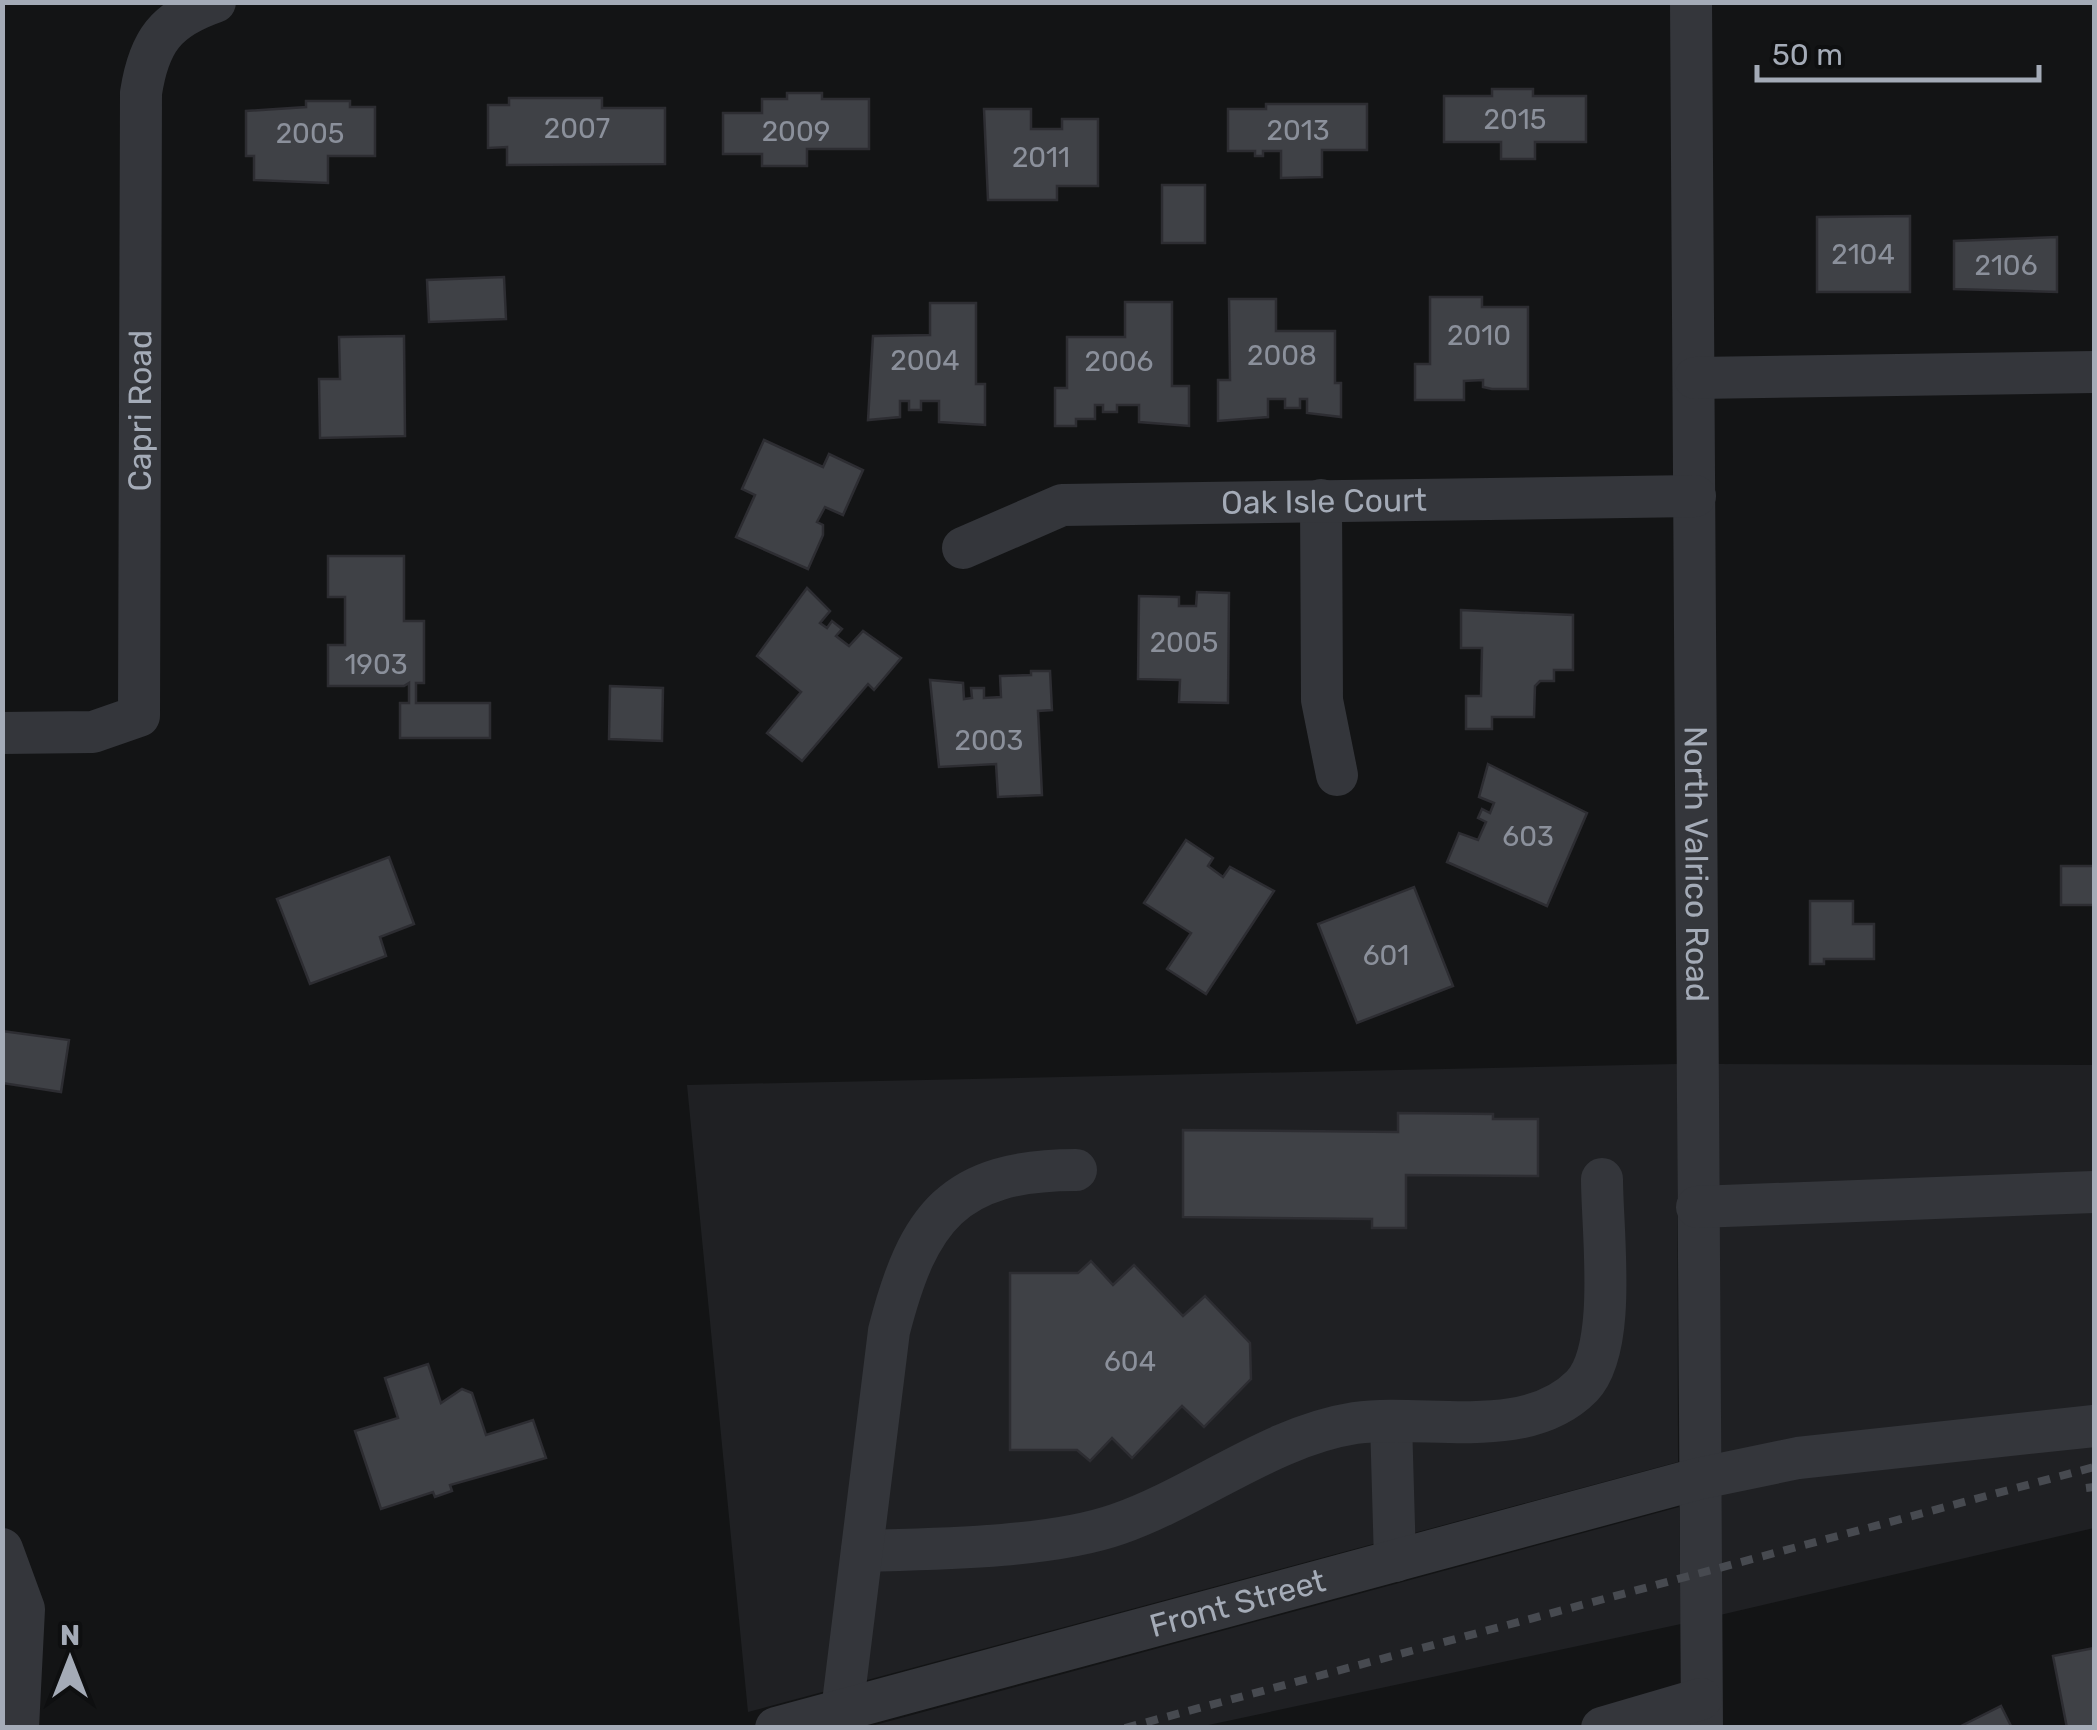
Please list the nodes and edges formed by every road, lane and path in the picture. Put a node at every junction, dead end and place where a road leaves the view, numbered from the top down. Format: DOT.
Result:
graph roads {
  1 [pos="216,2"];
  2 [pos="1691,2"];
  3 [pos="2094,372"];
  4 [pos="1694,378"];
  5 [pos="1694,496"];
  6 [pos="1322,500"];
  7 [pos="962,548"];
  8 [pos="2,733"];
  9 [pos="1338,775"];
  10 [pos="1076,1170"];
  11 [pos="1602,1179"];
  12 [pos="2094,1192"];
  13 [pos="1697,1206"];
  14 [pos="1391,1422"];
  15 [pos="2094,1426"];
  16 [pos="1697,1480"];
  17 [pos="2,1549"];
  18 [pos="862,1551"];
  19 [pos="1394,1561"];
  20 [pos="842,1711"];
  21 [pos="1701,1713"];
  22 [pos="18,1728"];
  23 [pos="776,1728"];
  24 [pos="1602,1728"];
  1 -- 8 [label="street, Capri Road"];
  2 -- 4 [label="street, North Valrico Road"];
  3 -- 4 [label="street"];
  4 -- 5 [label="street, North Valrico Road"];
  5 -- 6 [label="street, Oak Isle Court"];
  5 -- 13 [label="street, North Valrico Road"];
  6 -- 7 [label="street, Oak Isle Court"];
  6 -- 9 [label="street"];
  10 -- 18 [label="street"];
  11 -- 14 [label="street"];
  12 -- 13 [label="street"];
  13 -- 16 [label="street, North Valrico Road"];
  14 -- 18 [label="street"];
  14 -- 19 [label="street"];
  15 -- 16 [label="street, Front Street"];
  16 -- 19 [label="street, Front Street"];
  16 -- 21 [label="street, North Valrico Road"];
  17 -- 22 [label="street"];
  18 -- 20 [label="street"];
  19 -- 20 [label="street, Front Street"];
  20 -- 23 [label="street, Front Street"];
  21 -- 24 [label="street"];
}
